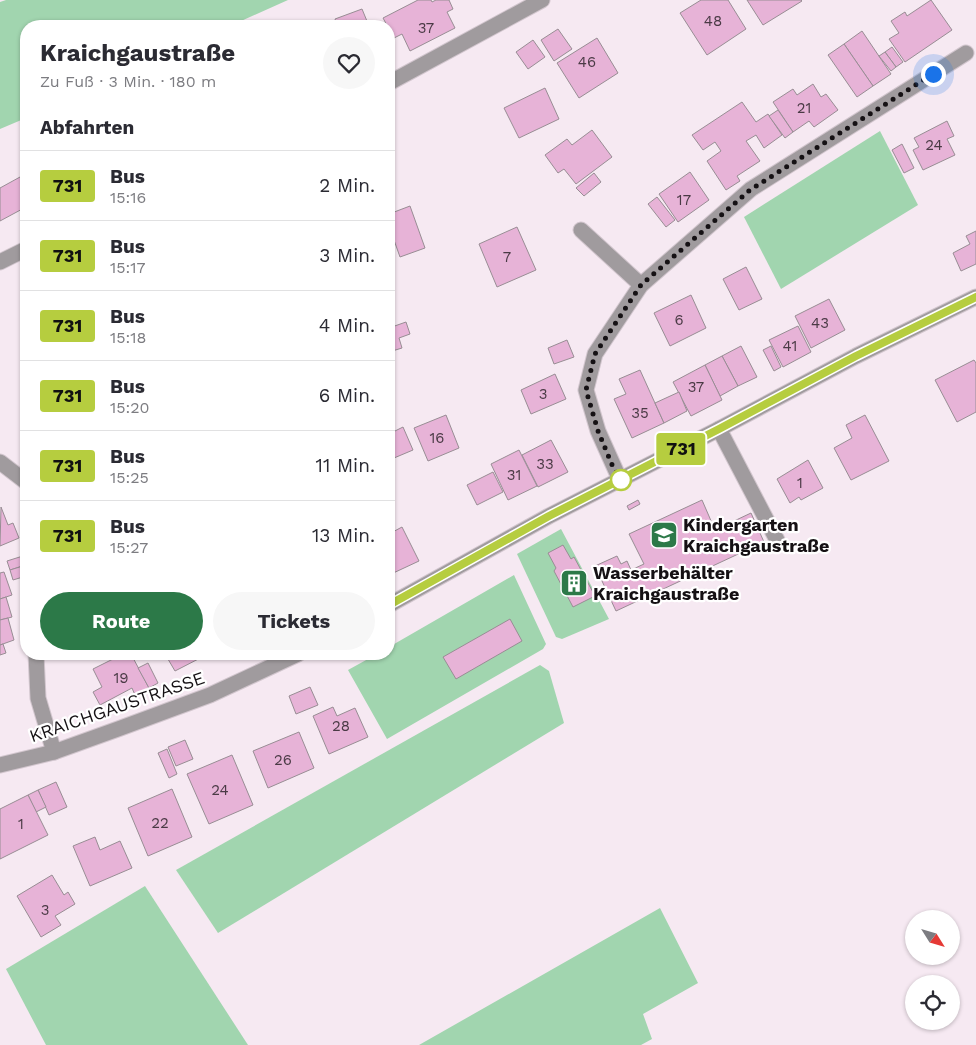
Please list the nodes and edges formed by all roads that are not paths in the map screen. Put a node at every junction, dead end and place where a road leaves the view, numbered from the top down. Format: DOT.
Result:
graph roads {
  1 [pos="542,0"];
  2 [pos="966,53"];
  3 [pos="395,80"];
  4 [pos="580,230"];
  5 [pos="20,252"];
  6 [pos="0,262"];
  7 [pos="641,285"];
  8 [pos="976,297"];
  9 [pos="719,429"];
  10 [pos="0,462"];
  11 [pos="20,477"];
  12 [pos="620,480"];
  13 [pos="777,540"];
  14 [pos="395,602"];
  15 [pos="36,660"];
  16 [pos="285,660"];
  17 [pos="54,752"];
  18 [pos="0,764"];
  1 -- 3 [label="street"];
  2 -- 7 [label="street"];
  4 -- 7 [label="street"];
  5 -- 6 [label="street"];
  7 -- 12 [label="street"];
  8 -- 9 [label="street"];
  9 -- 12 [label="street"];
  9 -- 13 [label="street"];
  10 -- 11 [label="street"];
  12 -- 14 [label="street"];
  15 -- 17 [label="street"];
  16 -- 17 [label="street, KRAICHGAUSTRASSE"];
  17 -- 18 [label="street, KRAICHGAUSTRASSE"];
}
